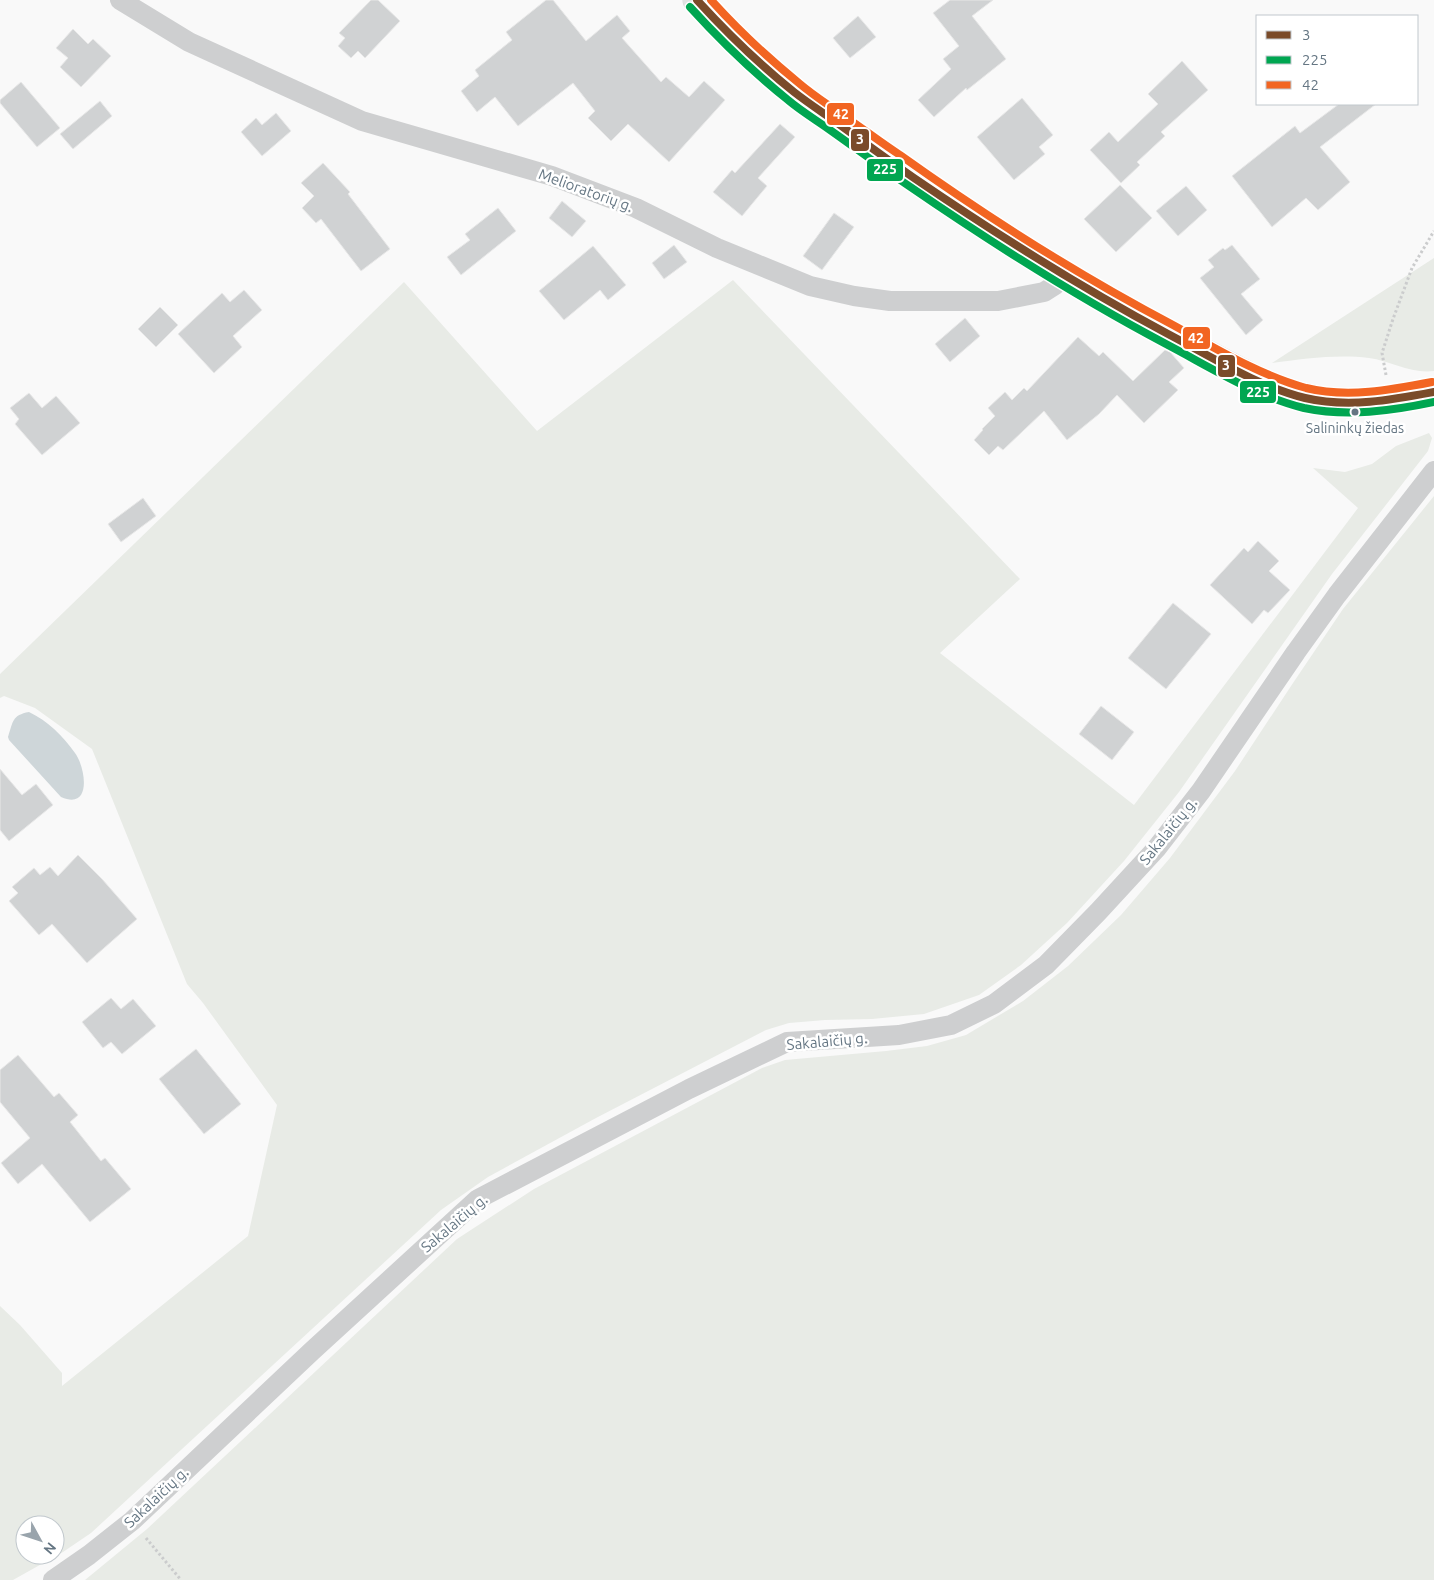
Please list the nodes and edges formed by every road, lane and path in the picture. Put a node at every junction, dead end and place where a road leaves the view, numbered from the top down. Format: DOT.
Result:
graph roads {
  1 [pos="120,0"];
  2 [pos="697,0"];
  3 [pos="1434,231"];
  4 [pos="1062,275"];
  5 [pos="1434,392"];
  6 [pos="1390,401"];
  7 [pos="1434,471"];
  8 [pos="132,1521"];
  9 [pos="53,1580"];
  10 [pos="181,1580"];
  1 -- 4 [label="street, Melioratorių g."];
  2 -- 4 [label="main road"];
  3 -- 6 [label="path"];
  4 -- 6 [label="main road"];
  5 -- 6 [label="main road"];
  7 -- 8 [label="street, Sakalaičių g."];
  8 -- 9 [label="street, Sakalaičių g."];
  8 -- 10 [label="path"];
}
